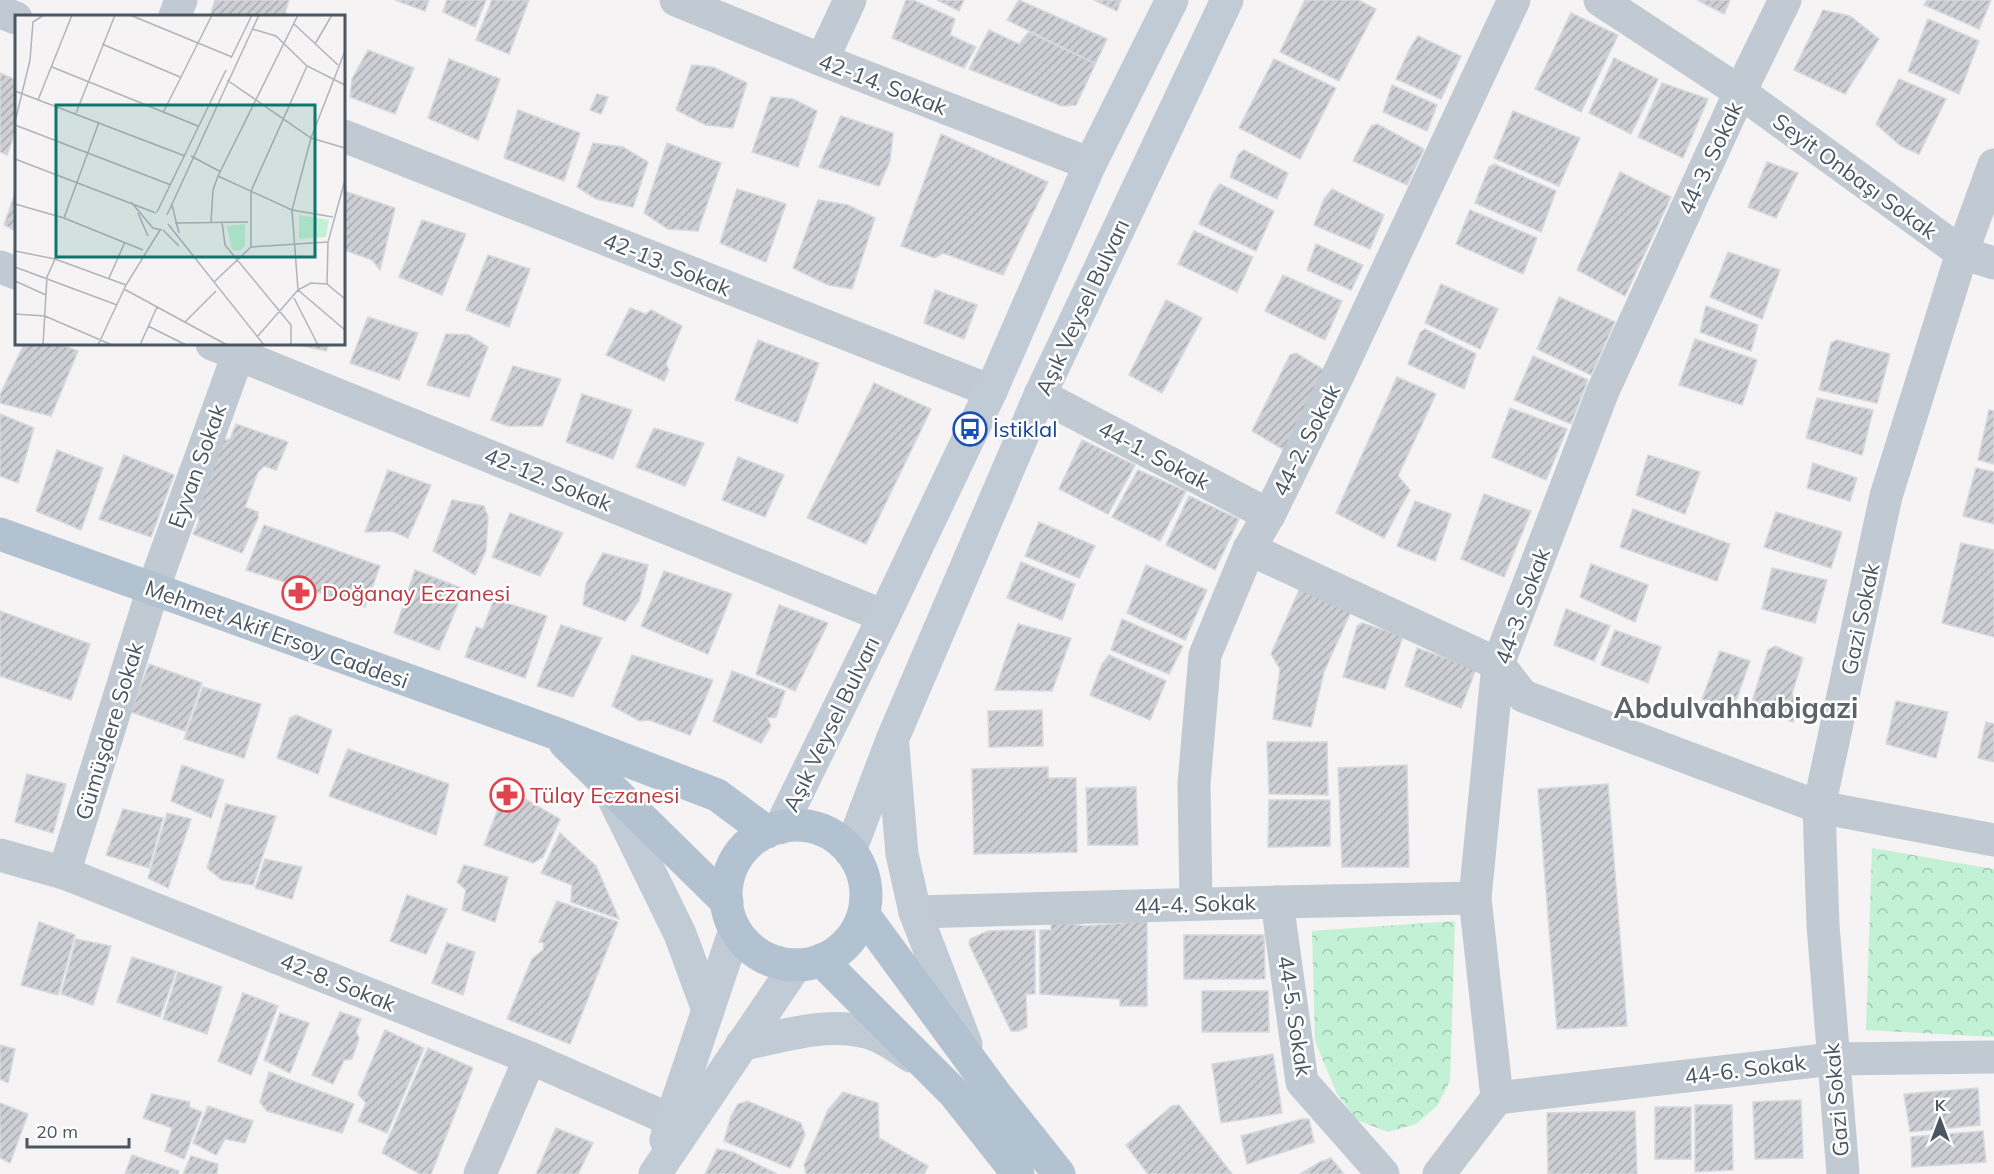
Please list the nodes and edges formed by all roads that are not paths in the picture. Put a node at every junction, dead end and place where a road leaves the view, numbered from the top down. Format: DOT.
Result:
graph roads {
  1 [pos="181,0"];
  2 [pos="676,0"];
  3 [pos="850,0"];
  4 [pos="1172,0"];
  5 [pos="1227,0"];
  6 [pos="1514,0"];
  7 [pos="1600,0"];
  8 [pos="1785,0"];
  9 [pos="0,12"];
  10 [pos="175,15"];
  11 [pos="15,18"];
  12 [pos="822,60"];
  13 [pos="1740,92"];
  14 [pos="345,136"];
  15 [pos="1090,164"];
  16 [pos="1994,165"];
  17 [pos="1962,253"];
  18 [pos="1994,263"];
  19 [pos="0,267"];
  20 [pos="15,273"];
  21 [pos="230,347"];
  22 [pos="991,392"];
  23 [pos="1040,395"];
  24 [pos="1269,515"];
  25 [pos="0,534"];
  26 [pos="1249,549"];
  27 [pos="153,589"];
  28 [pos="884,616"];
  29 [pos="1498,664"];
  30 [pos="555,733"];
  31 [pos="892,740"];
  32 [pos="607,784"];
  33 [pos="1818,807"];
  34 [pos="774,830"];
  35 [pos="1994,840"];
  36 [pos="850,851"];
  37 [pos="0,855"];
  38 [pos="64,873"];
  39 [pos="1475,898"];
  40 [pos="1277,902"];
  41 [pos="1196,904"];
  42 [pos="915,912"];
  43 [pos="864,915"];
  44 [pos="731,916"];
  45 [pos="809,963"];
  46 [pos="708,1010"];
  47 [pos="741,1045"];
  48 [pos="1994,1057"];
  49 [pos="530,1058"];
  50 [pos="1832,1059"];
  51 [pos="925,1065"];
  52 [pos="996,1095"];
  53 [pos="1497,1098"];
  54 [pos="671,1120"];
  55 [pos="657,1169"];
  56 [pos="480,1174"];
  57 [pos="1018,1174"];
  58 [pos="1059,1174"];
  59 [pos="1383,1174"];
  60 [pos="1439,1174"];
  61 [pos="1842,1174"];
  1 -- 10 [label="street"];
  2 -- 12 [label="street, 42-14. Sokak"];
  3 -- 12 [label="street"];
  4 -- 15 [label="main road, Aşık Veysel Bulvarı"];
  5 -- 23 [label="main road, Aşık Veysel Bulvarı"];
  6 -- 24 [label="street, 44-2. Sokak"];
  7 -- 13 [label="street, Seyit Onbaşı Sokak"];
  8 -- 13 [label="street, 44-3. Sokak"];
  9 -- 11 [label="street"];
  12 -- 15 [label="street, 42-14. Sokak"];
  13 -- 17 [label="street, Seyit Onbaşı Sokak"];
  13 -- 29 [label="street, 44-3. Sokak"];
  14 -- 22 [label="street, 42-13. Sokak"];
  15 -- 22 [label="main road, Aşık Veysel Bulvarı"];
  16 -- 17 [label="street, Gazi Sokak"];
  17 -- 18 [label="street, Seyit Onbaşı Sokak"];
  17 -- 33 [label="street, Gazi Sokak"];
  19 -- 20 [label="street"];
  21 -- 27 [label="street, Eyvan Sokak"];
  21 -- 28 [label="street, 42-12. Sokak"];
  22 -- 28 [label="main road, Aşık Veysel Bulvarı"];
  23 -- 24 [label="street, 44-1. Sokak"];
  23 -- 31 [label="main road, Aşık Veysel Bulvarı"];
  24 -- 26 [label="street, 44-2. Sokak"];
  25 -- 27 [label="main road, Mehmet Akif Ersoy Caddesi"];
  26 -- 29 [label="street"];
  26 -- 41 [label="street, 44-2. Sokak"];
  27 -- 30 [label="main road, Mehmet Akif Ersoy Caddesi"];
  27 -- 38 [label="street, Gümüşdere Sokak"];
  28 -- 34 [label="main road, Aşık Veysel Bulvarı"];
  29 -- 33 [label="street"];
  29 -- 39 [label="street, 44-3. Sokak"];
  30 -- 32 [label="main road"];
  30 -- 34 [label="main road, Mehmet Akif Ersoy Caddesi"];
  31 -- 36 [label="main road, Aşık Veysel Bulvarı"];
  31 -- 42 [label="main road"];
  32 -- 44 [label="main road"];
  32 -- 46 [label="main road"];
  33 -- 35 [label="street"];
  33 -- 50 [label="street, Gazi Sokak"];
  34 -- 36 [label="main road"];
  34 -- 44 [label="main road"];
  36 -- 43 [label="main road"];
  37 -- 38 [label="street, 42-8. Sokak"];
  38 -- 49 [label="street, 42-8. Sokak"];
  39 -- 40 [label="street, 44-4. Sokak"];
  39 -- 53 [label="street, 44-3. Sokak"];
  40 -- 41 [label="street, 44-4. Sokak"];
  40 -- 59 [label="street, 44-5. Sokak"];
  41 -- 42 [label="street, 44-4. Sokak"];
  42 -- 52 [label="main road"];
  43 -- 45 [label="main road"];
  43 -- 52 [label="main road"];
  44 -- 45 [label="main road"];
  44 -- 46 [label="main road"];
  45 -- 47 [label="main road"];
  45 -- 51 [label="main road"];
  46 -- 54 [label="main road"];
  47 -- 51 [label="main road"];
  47 -- 55 [label="main road"];
  48 -- 50 [label="street, 44-6. Sokak"];
  49 -- 54 [label="street, 42-8. Sokak"];
  49 -- 56 [label="street"];
  50 -- 53 [label="street, 44-6. Sokak"];
  50 -- 61 [label="street, Gazi Sokak"];
  51 -- 57 [label="main road"];
  52 -- 58 [label="main road"];
  53 -- 60 [label="street"];
  54 -- 55 [label="main road"];
}
